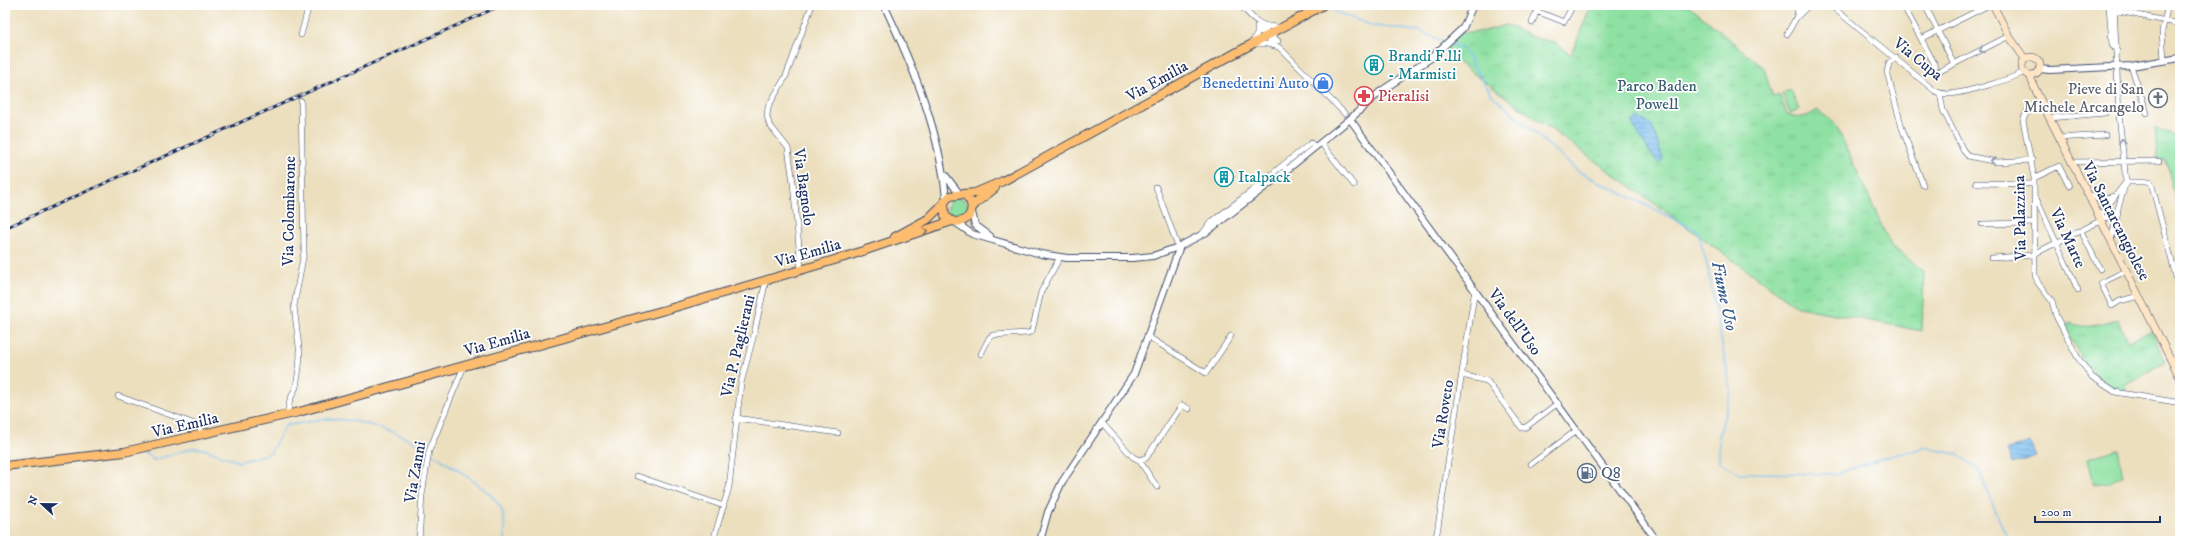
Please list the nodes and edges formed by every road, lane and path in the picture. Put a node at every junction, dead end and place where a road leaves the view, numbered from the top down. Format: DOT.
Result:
graph roads {
  1 [pos="309,5"];
  2 [pos="812,5"];
  3 [pos="884,5"];
  4 [pos="1304,5"];
  5 [pos="1324,5"];
  6 [pos="1473,5"];
  7 [pos="1539,5"];
  8 [pos="1572,5"];
  9 [pos="1799,5"];
  10 [pos="1809,5"];
  11 [pos="1830,5"];
  12 [pos="1903,5"];
  13 [pos="1925,5"];
  14 [pos="1989,5"];
  15 [pos="1993,5"];
  16 [pos="2109,5"];
  17 [pos="2168,5"];
  18 [pos="1244,6"];
  19 [pos="2114,8"];
  20 [pos="1536,11"];
  21 [pos="1311,12"];
  22 [pos="1796,18"];
  23 [pos="2164,21"];
  24 [pos="1532,22"];
  25 [pos="1257,24"];
  26 [pos="2180,24"];
  27 [pos="1286,26"];
  28 [pos="1938,31"];
  29 [pos="1787,34"];
  30 [pos="301,35"];
  31 [pos="1269,35"];
  32 [pos="2009,36"];
  33 [pos="1923,38"];
  34 [pos="1250,45"];
  35 [pos="1278,45"];
  36 [pos="2117,51"];
  37 [pos="1896,58"];
  38 [pos="2180,58"];
  39 [pos="2025,60"];
  40 [pos="2164,60"];
  41 [pos="1954,64"];
  42 [pos="2130,66"];
  43 [pos="2117,67"];
  44 [pos="2039,69"];
  45 [pos="2027,73"];
  46 [pos="1940,93"];
  47 [pos="302,101"];
  48 [pos="2043,106"];
  49 [pos="2147,112"];
  50 [pos="2105,113"];
  51 [pos="1345,114"];
  52 [pos="2049,118"];
  53 [pos="1350,120"];
  54 [pos="2105,135"];
  55 [pos="2059,138"];
  56 [pos="1321,143"];
  57 [pos="2032,160"];
  58 [pos="2159,161"];
  59 [pos="2071,162"];
  60 [pos="2125,162"];
  61 [pos="944,173"];
  62 [pos="1003,181"];
  63 [pos="2034,181"];
  64 [pos="2126,181"];
  65 [pos="1976,183"];
  66 [pos="1354,185"];
  67 [pos="1923,185"];
  68 [pos="2069,186"];
  69 [pos="1156,187"];
  70 [pos="961,194"];
  71 [pos="2087,194"];
  72 [pos="2118,194"];
  73 [pos="2035,196"];
  74 [pos="945,201"];
  75 [pos="2119,209"];
  76 [pos="972,210"];
  77 [pos="2100,219"];
  78 [pos="953,222"];
  79 [pos="2034,223"];
  80 [pos="1982,224"];
  81 [pos="2081,231"];
  82 [pos="994,239"];
  83 [pos="2110,241"];
  84 [pos="2055,243"];
  85 [pos="875,247"];
  86 [pos="1179,247"];
  87 [pos="2034,255"];
  88 [pos="1060,257"];
  89 [pos="1992,258"];
  90 [pos="801,269"];
  91 [pos="2100,269"];
  92 [pos="2126,271"];
  93 [pos="2180,271"];
  94 [pos="2174,272"];
  95 [pos="766,280"];
  96 [pos="1474,289"];
  97 [pos="2078,290"];
  98 [pos="2180,292"];
  99 [pos="2139,296"];
  100 [pos="1147,336"];
  101 [pos="1231,336"];
  102 [pos="981,354"];
  103 [pos="464,365"];
  104 [pos="1462,375"];
  105 [pos="2180,378"];
  106 [pos="118,396"];
  107 [pos="2180,400"];
  108 [pos="1558,403"];
  109 [pos="1189,409"];
  110 [pos="288,414"];
  111 [pos="736,418"];
  112 [pos="1102,423"];
  113 [pos="1577,430"];
  114 [pos="838,433"];
  115 [pos="201,436"];
  116 [pos="1140,460"];
  117 [pos="1531,464"];
  118 [pos="5,466"];
  119 [pos="637,476"];
  120 [pos="1157,487"];
  121 [pos="724,506"];
  122 [pos="419,541"];
  123 [pos="713,541"];
  124 [pos="1040,541"];
  125 [pos="1433,541"];
  126 [pos="1657,541"];
  1 -- 30 [label="street"];
  2 -- 90 [label="street, Via Bagnolo"];
  3 -- 61 [label="street"];
  4 -- 21 [label="street"];
  5 -- 21 [label="main road, Via Emilia"];
  6 -- 53 [label="street"];
  7 -- 20 [label="street"];
  8 -- 20 [label="street"];
  9 -- 22 [label="street"];
  10 -- 22 [label="street"];
  11 -- 37 [label="street, Via Cupa"];
  12 -- 41 [label="street"];
  13 -- 28 [label="street"];
  14 -- 28 [label="street"];
  15 -- 32 [label="main road"];
  16 -- 36 [label="street"];
  17 -- 23 [label="street"];
  18 -- 25 [label="street"];
  19 -- 23 [label="street"];
  19 -- 36 [label="street"];
  20 -- 24 [label="street"];
  21 -- 27 [label="main road, Via Emilia"];
  22 -- 29 [label="street"];
  23 -- 26 [label="street"];
  23 -- 40 [label="street"];
  25 -- 27 [label="street"];
  25 -- 31 [label="street"];
  25 -- 34 [label="street"];
  27 -- 31 [label="main road, Via Emilia"];
  27 -- 35 [label="street"];
  28 -- 33 [label="street"];
  28 -- 41 [label="street"];
  31 -- 34 [label="main road, Via Emilia"];
  31 -- 35 [label="street"];
  32 -- 39 [label="main road"];
  32 -- 41 [label="street, one-way"];
  34 -- 35 [label="street"];
  34 -- 62 [label="main road, Via Emilia"];
  35 -- 51 [label="street"];
  36 -- 43 [label="street"];
  37 -- 46 [label="street, Via Cupa"];
  37 -- 67 [label="street"];
  38 -- 40 [label="street"];
  39 -- 44 [label="main road"];
  39 -- 45 [label="main road"];
  40 -- 42 [label="street"];
  42 -- 43 [label="street"];
  42 -- 49 [label="street"];
  43 -- 44 [label="street"];
  60 -- 43 [label="street, one-way"];
  44 -- 45 [label="main road"];
  45 -- 46 [label="street, Via Cupa"];
  45 -- 48 [label="main road, Via Santarcangiolese"];
  57 -- 46 [label="street, one-way"];
  47 -- 110 [label="street, Via Colombarone"];
  48 -- 52 [label="main road, Via Santarcangiolese"];
  48 -- 57 [label="street, Via Palazzina"];
  50 -- 52 [label="street"];
  52 -- 55 [label="main road, Via Santarcangiolese"];
  53 -- 56 [label="street"];
  53 -- 96 [label="street, Via dell'Uso"];
  54 -- 55 [label="street"];
  55 -- 59 [label="main road, Via Santarcangiolese"];
  56 -- 66 [label="street"];
  56 -- 86 [label="street"];
  57 -- 63 [label="street, Via Palazzina"];
  58 -- 60 [label="street"];
  59 -- 60 [label="street"];
  59 -- 71 [label="main road, Via Santarcangiolese"];
  60 -- 64 [label="street"];
  61 -- 70 [label="street"];
  61 -- 74 [label="street"];
  62 -- 70 [label="main road, Via Emilia"];
  62 -- 76 [label="main road, Via Emilia"];
  63 -- 65 [label="street"];
  63 -- 68 [label="street"];
  63 -- 73 [label="street, Via Palazzina"];
  64 -- 72 [label="street"];
  64 -- 75 [label="street"];
  64 -- 94 [label="street"];
  69 -- 86 [label="street"];
  70 -- 74 [label="main road, Via Emilia"];
  70 -- 76 [label="main road"];
  71 -- 72 [label="street"];
  71 -- 77 [label="main road, Via Santarcangiolese"];
  72 -- 77 [label="street"];
  73 -- 79 [label="street, Via Palazzina"];
  73 -- 84 [label="street, Via Marte"];
  74 -- 78 [label="main road"];
  74 -- 85 [label="main road, Via Emilia"];
  75 -- 77 [label="street"];
  75 -- 83 [label="street"];
  76 -- 78 [label="main road, Via Emilia"];
  76 -- 82 [label="street"];
  77 -- 81 [label="street"];
  77 -- 83 [label="main road, Via Santarcangiolese"];
  78 -- 82 [label="street"];
  85 -- 78 [label="main road, Via Emilia, one-way"];
  79 -- 80 [label="street"];
  79 -- 87 [label="street, Via Palazzina"];
  81 -- 84 [label="street"];
  81 -- 91 [label="street"];
  82 -- 88 [label="street"];
  83 -- 92 [label="main road, Via Santarcangiolese"];
  84 -- 87 [label="street"];
  84 -- 97 [label="street, Via Marte"];
  85 -- 90 [label="main road, Via Emilia"];
  86 -- 88 [label="street"];
  86 -- 100 [label="street"];
  87 -- 89 [label="street"];
  87 -- 107 [label="street, Via Palazzina"];
  88 -- 102 [label="street"];
  90 -- 95 [label="main road, Via Emilia"];
  92 -- 99 [label="main road, Via Santarcangiolese"];
  92 -- 99 [label="street"];
  93 -- 94 [label="street"];
  94 -- 98 [label="street"];
  95 -- 103 [label="main road, Via Emilia"];
  95 -- 111 [label="street, Via P. Paglierani"];
  96 -- 104 [label="street, Via Roveto"];
  96 -- 108 [label="street, Via dell'Uso"];
  99 -- 105 [label="main road, Via Santarcangiolese"];
  100 -- 101 [label="street"];
  100 -- 112 [label="street"];
  103 -- 110 [label="main road, Via Emilia"];
  103 -- 122 [label="street, Via Zanni"];
  104 -- 108 [label="street"];
  104 -- 125 [label="street, Via Roveto"];
  106 -- 115 [label="street"];
  108 -- 113 [label="street, Via dell'Uso"];
  109 -- 116 [label="street"];
  110 -- 115 [label="main road, Via Emilia"];
  111 -- 114 [label="street, Via P. Paglierani"];
  111 -- 121 [label="street, Via P. Paglierani"];
  112 -- 116 [label="street"];
  112 -- 124 [label="street"];
  113 -- 117 [label="street"];
  113 -- 126 [label="street, Via dell'Uso"];
  115 -- 118 [label="main road, Via Emilia"];
  116 -- 120 [label="street"];
  119 -- 121 [label="street"];
  121 -- 123 [label="street, Via P. Paglierani"];
}
